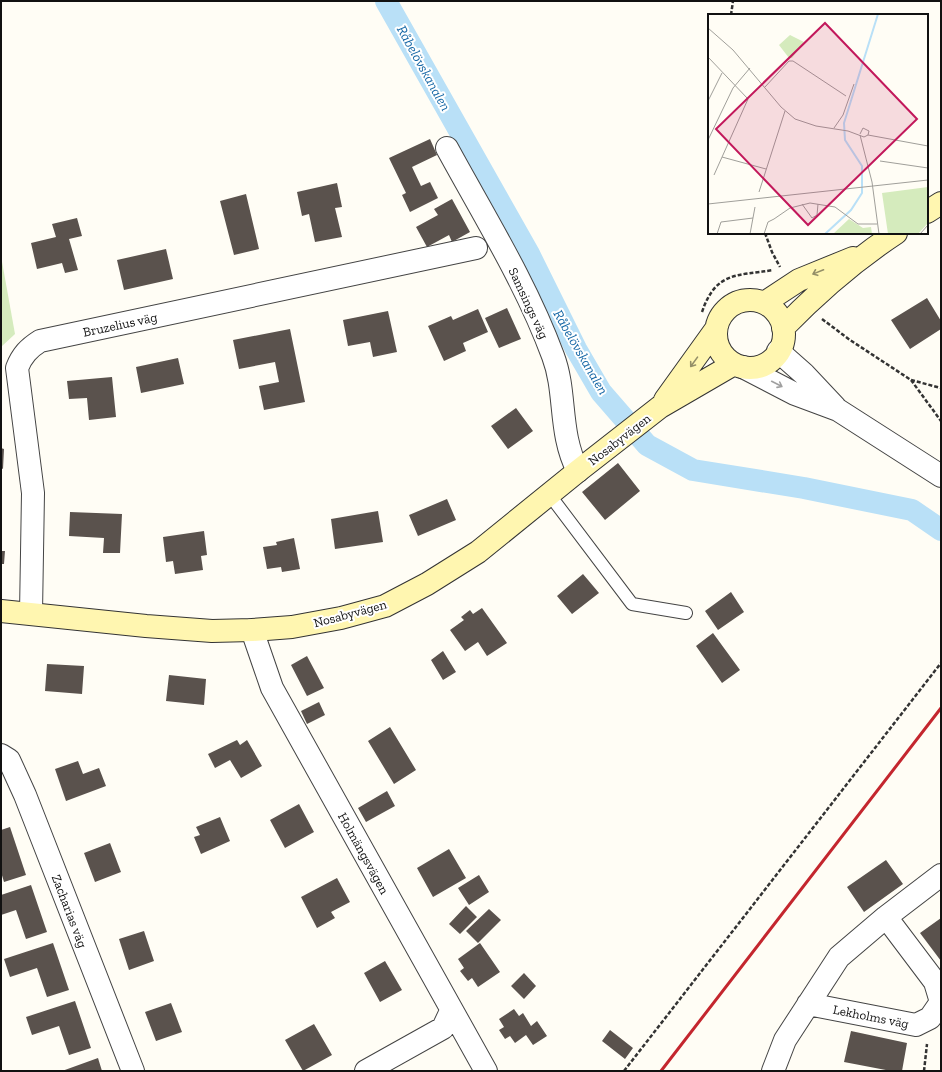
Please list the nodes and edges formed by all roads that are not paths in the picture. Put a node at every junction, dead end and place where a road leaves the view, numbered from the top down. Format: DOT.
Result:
graph roads {
  1 [pos="447,148"];
  2 [pos="941,202"];
  3 [pos="928,211"];
  4 [pos="894,234"];
  5 [pos="476,248"];
  6 [pos="867,252"];
  7 [pos="764,303"];
  8 [pos="783,328"];
  9 [pos="716,330"];
  10 [pos="778,351"];
  11 [pos="738,365"];
  12 [pos="838,410"];
  13 [pos="653,413"];
  14 [pos="578,471"];
  15 [pos="941,476"];
  16 [pos="550,494"];
  17 [pos="1,611"];
  18 [pos="31,613"];
  19 [pos="686,613"];
  20 [pos="252,630"];
  21 [pos="1,755"];
  22 [pos="941,875"];
  23 [pos="886,917"];
  24 [pos="808,1004"];
  25 [pos="451,1011"];
  26 [pos="133,1071"];
  27 [pos="366,1071"];
  28 [pos="486,1071"];
  29 [pos="773,1071"];
  1 -- 14 [label="street, Samsings väg"];
  2 -- 3 [label="main road"];
  4 -- 6 [label="main road"];
  5 -- 18 [label="street, Bruzelius väg"];
  6 -- 7 [label="main road, one-way"];
  6 -- 8 [label="main road"];
  7 -- 8 [label="main road"];
  7 -- 9 [label="main road"];
  8 -- 10 [label="main road"];
  9 -- 11 [label="main road"];
  9 -- 13 [label="main road, Nosabyvägen, one-way"];
  10 -- 11 [label="main road"];
  10 -- 12 [label="street"];
  11 -- 12 [label="street, one-way"];
  11 -- 13 [label="main road, Nosabyvägen"];
  12 -- 15 [label="street"];
  13 -- 14 [label="main road, Nosabyvägen"];
  14 -- 16 [label="main road, Nosabyvägen"];
  16 -- 19 [label="lane"];
  16 -- 20 [label="main road, Nosabyvägen"];
  17 -- 18 [label="main road, Nosabyvägen"];
  18 -- 20 [label="main road, Nosabyvägen"];
  20 -- 25 [label="street, Holmängsvägen"];
  21 -- 26 [label="street, Zacharias väg"];
  22 -- 23 [label="street"];
  23 -- 24 [label="street"];
  23 -- 24 [label="street, Lekholms väg"];
  24 -- 29 [label="street"];
  25 -- 27 [label="street"];
  25 -- 28 [label="street, Holmängsvägen"];
}
